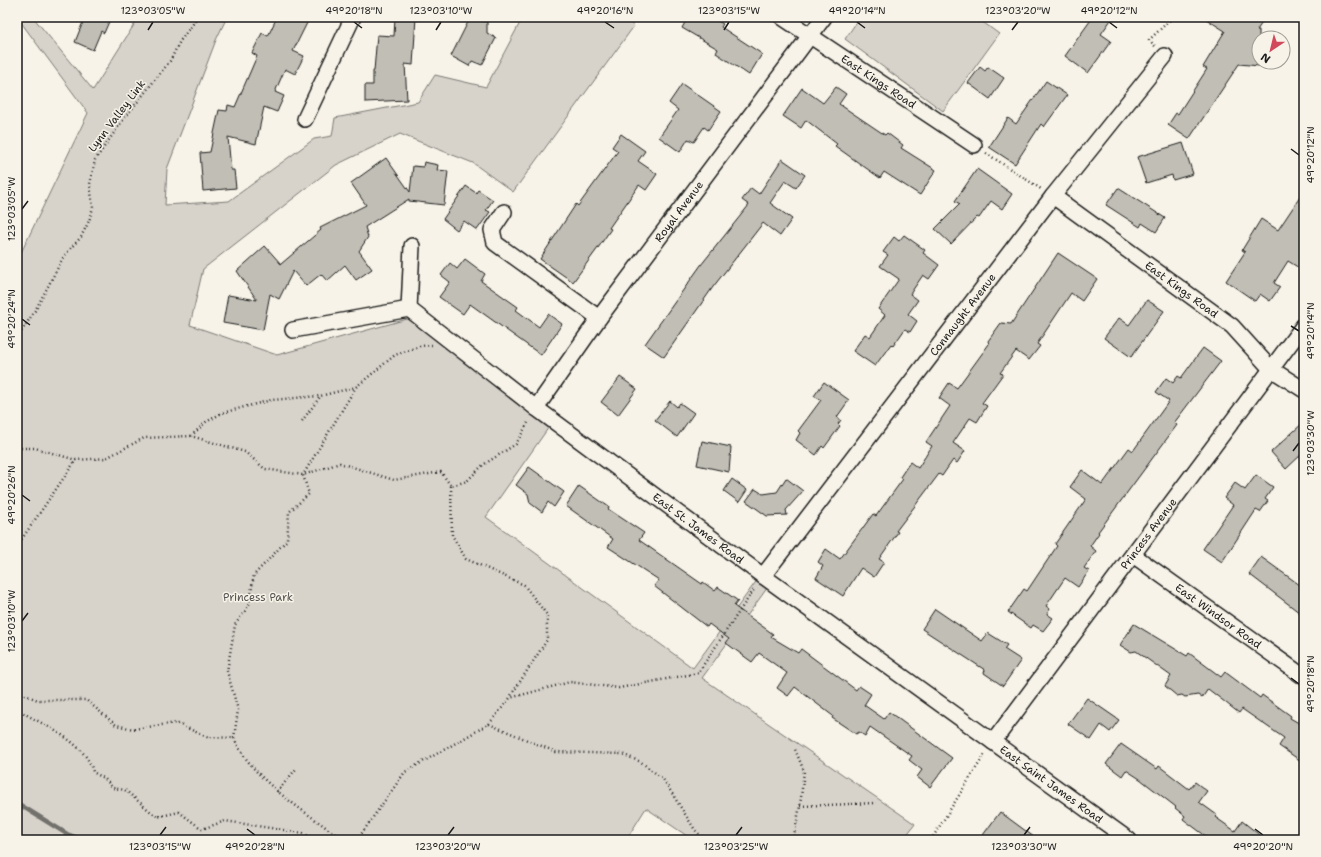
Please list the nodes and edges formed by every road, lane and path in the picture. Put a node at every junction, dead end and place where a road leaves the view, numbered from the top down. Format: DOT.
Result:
graph roads {
  1 [pos="198,17"];
  2 [pos="353,17"];
  3 [pos="782,17"];
  4 [pos="824,17"];
  5 [pos="1173,17"];
  6 [pos="810,37"];
  7 [pos="1149,40"];
  8 [pos="1165,56"];
  9 [pos="305,119"];
  10 [pos="974,146"];
  11 [pos="1052,196"];
  12 [pos="504,212"];
  13 [pos="412,246"];
  14 [pos="408,309"];
  15 [pos="599,318"];
  16 [pos="1304,325"];
  17 [pos="293,330"];
  18 [pos="17,338"];
  19 [pos="454,343"];
  20 [pos="1271,370"];
  21 [pos="356,387"];
  22 [pos="1304,390"];
  23 [pos="320,396"];
  24 [pos="536,408"];
  25 [pos="302,421"];
  26 [pos="191,436"];
  27 [pos="17,448"];
  28 [pos="76,460"];
  29 [pos="303,475"];
  30 [pos="451,486"];
  31 [pos="17,546"];
  32 [pos="1133,555"];
  33 [pos="763,576"];
  34 [pos="1304,677"];
  35 [pos="18,691"];
  36 [pos="510,698"];
  37 [pos="489,724"];
  38 [pos="234,738"];
  39 [pos="993,742"];
  40 [pos="794,747"];
  41 [pos="296,769"];
  42 [pos="277,792"];
  43 [pos="876,802"];
  44 [pos="800,806"];
  45 [pos="316,840"];
  46 [pos="343,840"];
  47 [pos="357,840"];
  48 [pos="705,840"];
  49 [pos="793,840"];
  50 [pos="931,840"];
  51 [pos="1129,840"];
  1 -- 18 [label="path, Lynn Valley Link"];
  2 -- 9 [label="street"];
  3 -- 6 [label="street, East Kings Road"];
  4 -- 6 [label="street, Royal Avenue"];
  5 -- 7 [label="path"];
  6 -- 10 [label="street, East Kings Road"];
  6 -- 15 [label="street, Royal Avenue"];
  8 -- 11 [label="street, Connaught Avenue"];
  10 -- 11 [label="path"];
  11 -- 20 [label="street, East Kings Road"];
  11 -- 33 [label="street, Connaught Avenue"];
  12 -- 15 [label="street"];
  13 -- 14 [label="street"];
  14 -- 17 [label="street"];
  14 -- 19 [label="street, East St. James Road"];
  15 -- 24 [label="street, Royal Avenue"];
  16 -- 20 [label="street, Princess Avenue"];
  19 -- 21 [label="path"];
  19 -- 24 [label="street, East St. James Road"];
  20 -- 22 [label="street, East Kings Road"];
  20 -- 32 [label="street, Princess Avenue"];
  21 -- 23 [label="path"];
  21 -- 29 [label="path"];
  23 -- 25 [label="path"];
  23 -- 26 [label="path"];
  24 -- 30 [label="path"];
  24 -- 33 [label="street, East St. James Road"];
  26 -- 28 [label="path"];
  26 -- 29 [label="path"];
  27 -- 28 [label="path"];
  28 -- 31 [label="path"];
  29 -- 30 [label="path"];
  29 -- 38 [label="path"];
  30 -- 36 [label="path"];
  32 -- 34 [label="street, East Windsor Road"];
  32 -- 39 [label="street, Princess Avenue"];
  33 -- 36 [label="path"];
  33 -- 39 [label="street, East St. James Road"];
  35 -- 38 [label="path"];
  35 -- 45 [label="path"];
  36 -- 37 [label="path"];
  37 -- 47 [label="path"];
  37 -- 48 [label="path"];
  38 -- 42 [label="path"];
  39 -- 50 [label="path"];
  39 -- 51 [label="street, East Saint James Road"];
  40 -- 44 [label="path"];
  41 -- 42 [label="path"];
  42 -- 46 [label="path"];
  43 -- 44 [label="path"];
  44 -- 49 [label="path"];
}
